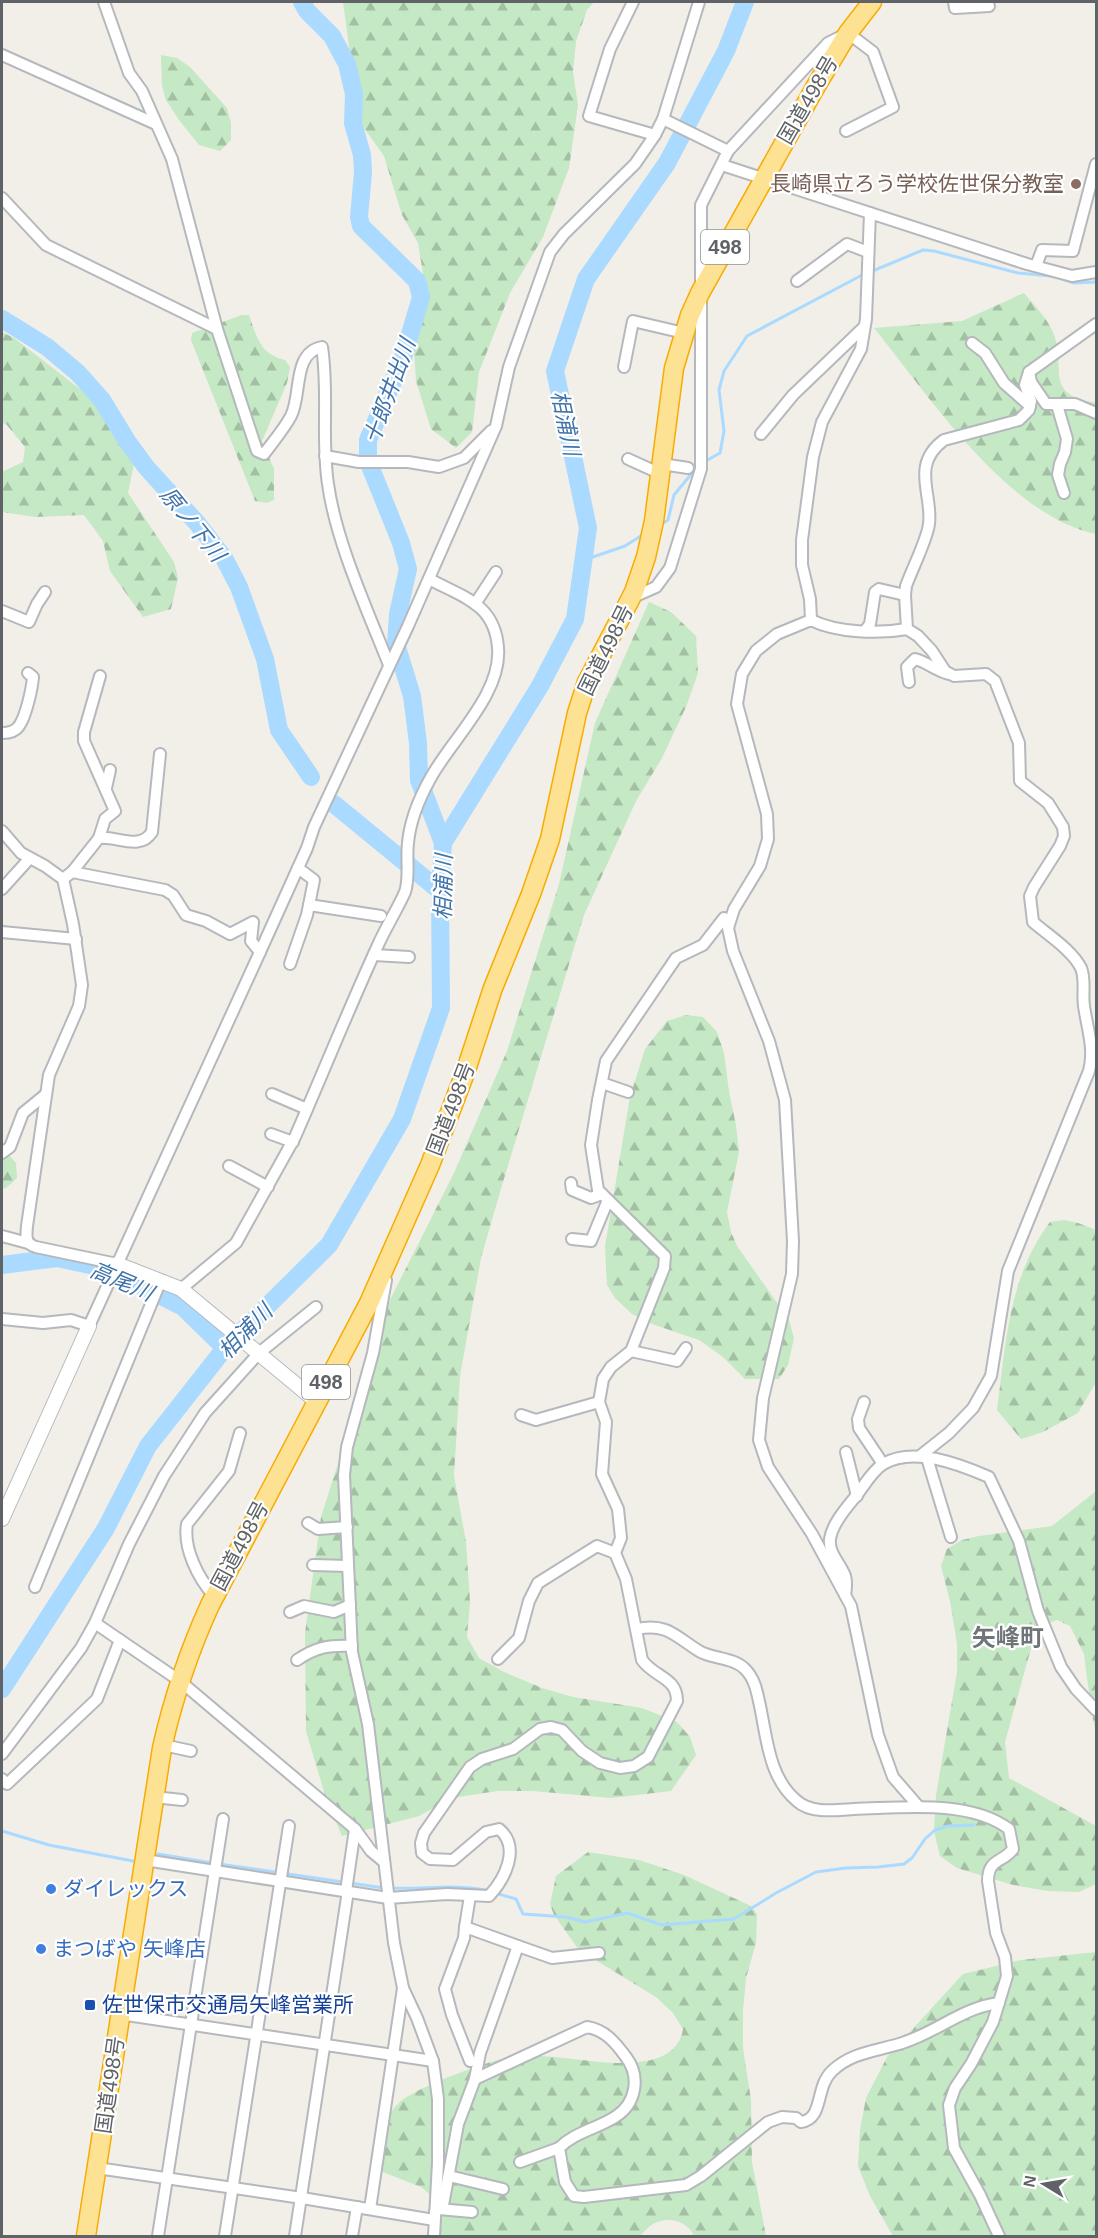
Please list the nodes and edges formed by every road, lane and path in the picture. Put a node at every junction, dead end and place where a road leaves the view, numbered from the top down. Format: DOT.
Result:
graph roads {
  1 [pos="104,2"];
  2 [pos="633,2"];
  3 [pos="699,2"];
  4 [pos="954,2"];
  5 [pos="864,6"];
  6 [pos="989,6"];
  7 [pos="848,33"];
  8 [pos="2,55"];
  9 [pos="666,120"];
  10 [pos="156,124"];
  11 [pos="846,131"];
  12 [pos="656,135"];
  13 [pos="728,151"];
  14 [pos="723,164"];
  15 [pos="1096,164"];
  16 [pos="764,177"];
  17 [pos="2,198"];
  18 [pos="870,213"];
  19 [pos="868,252"];
  20 [pos="1036,266"];
  21 [pos="1096,272"];
  22 [pos="802,275"];
  23 [pos="700,293"];
  24 [pos="1096,324"];
  25 [pos="864,327"];
  26 [pos="217,329"];
  27 [pos="684,333"];
  28 [pos="972,343"];
  29 [pos="624,367"];
  30 [pos="1029,372"];
  31 [pos="1030,405"];
  32 [pos="1057,405"];
  33 [pos="1096,413"];
  34 [pos="496,426"];
  35 [pos="761,434"];
  36 [pos="325,456"];
  37 [pos="628,459"];
  38 [pos="688,468"];
  39 [pos="661,469"];
  40 [pos="1064,493"];
  41 [pos="495,572"];
  42 [pos="429,579"];
  43 [pos="45,592"];
  44 [pos="905,595"];
  45 [pos="630,599"];
  46 [pos="475,603"];
  47 [pos="2,611"];
  48 [pos="811,620"];
  49 [pos="907,629"];
  50 [pos="865,631"];
  51 [pos="389,665"];
  52 [pos="28,673"];
  53 [pos="952,675"];
  54 [pos="100,676"];
  55 [pos="909,682"];
  56 [pos="2,733"];
  57 [pos="160,754"];
  58 [pos="110,770"];
  59 [pos="106,788"];
  60 [pos="2,831"];
  61 [pos="99,838"];
  62 [pos="30,858"];
  63 [pos="298,868"];
  64 [pos="72,872"];
  65 [pos="63,879"];
  66 [pos="2,889"];
  67 [pos="309,905"];
  68 [pos="381,916"];
  69 [pos="724,918"];
  70 [pos="2,932"];
  71 [pos="76,939"];
  72 [pos="260,952"];
  73 [pos="374,955"];
  74 [pos="409,957"];
  75 [pos="290,964"];
  76 [pos="602,1083"];
  77 [pos="628,1092"];
  78 [pos="272,1094"];
  79 [pos="45,1095"];
  80 [pos="307,1109"];
  81 [pos="271,1134"];
  82 [pos="293,1142"];
  83 [pos="2,1153"];
  84 [pos="229,1166"];
  85 [pos="571,1183"];
  86 [pos="268,1187"];
  87 [pos="605,1197"];
  88 [pos="2,1236"];
  89 [pos="572,1239"];
  90 [pos="28,1243"];
  91 [pos="389,1258"];
  92 [pos="116,1268"];
  93 [pos="160,1284"];
  94 [pos="181,1289"];
  95 [pos="316,1307"];
  96 [pos="2,1319"];
  97 [pos="89,1326"];
  98 [pos="686,1348"];
  99 [pos="256,1351"];
  100 [pos="631,1351"];
  101 [pos="316,1401"];
  102 [pos="599,1402"];
  103 [pos="864,1402"];
  104 [pos="520,1415"];
  105 [pos="240,1433"];
  106 [pos="846,1452"];
  107 [pos="923,1457"];
  108 [pos="883,1464"];
  109 [pos="856,1496"];
  110 [pos="2,1519"];
  111 [pos="308,1523"];
  112 [pos="347,1527"];
  113 [pos="951,1537"];
  114 [pos="615,1553"];
  115 [pos="313,1565"];
  116 [pos="348,1566"];
  117 [pos="35,1587"];
  118 [pos="845,1595"];
  119 [pos="214,1596"];
  120 [pos="350,1605"];
  121 [pos="290,1612"];
  122 [pos="95,1623"];
  123 [pos="638,1629"];
  124 [pos="120,1640"];
  125 [pos="352,1646"];
  126 [pos="498,1659"];
  127 [pos="297,1660"];
  128 [pos="180,1681"];
  129 [pos="1096,1710"];
  130 [pos="163,1745"];
  131 [pos="191,1751"];
  132 [pos="2,1754"];
  133 [pos="2,1779"];
  134 [pos="154,1797"];
  135 [pos="182,1800"];
  136 [pos="919,1808"];
  137 [pos="223,1819"];
  138 [pos="289,1826"];
  139 [pos="355,1829"];
  140 [pos="145,1860"];
  141 [pos="383,1861"];
  142 [pos="214,1870"];
  143 [pos="280,1879"];
  144 [pos="347,1887"];
  145 [pos="388,1896"];
  146 [pos="470,1896"];
  147 [pos="465,1927"];
  148 [pos="518,1946"];
  149 [pos="599,1953"];
  150 [pos="403,1988"];
  151 [pos="999,2003"];
  152 [pos="120,2014"];
  153 [pos="191,2024"];
  154 [pos="257,2034"];
  155 [pos="326,2045"];
  156 [pos="394,2055"];
  157 [pos="433,2061"];
  158 [pos="470,2061"];
  159 [pos="475,2079"];
  160 [pos="559,2148"];
  161 [pos="520,2162"];
  162 [pos="98,2168"];
  163 [pos="449,2176"];
  164 [pos="167,2178"];
  165 [pos="233,2188"];
  166 [pos="503,2189"];
  167 [pos="302,2198"];
  168 [pos="357,2207"];
  169 [pos="370,2209"];
  170 [pos="472,2212"];
  171 [pos="436,2214"];
  172 [pos="86,2236"];
  173 [pos="158,2236"];
  174 [pos="225,2236"];
  175 [pos="296,2236"];
  176 [pos="352,2236"];
  177 [pos="434,2236"];
  178 [pos="999,2236"];
  1 -- 10 [label="street"];
  2 -- 12 [label="street"];
  3 -- 9 [label="street"];
  4 -- 6 [label="street"];
  5 -- 7 [label="highway, 国道498号 / 498"];
  7 -- 11 [label="street"];
  7 -- 13 [label="street"];
  7 -- 16 [label="highway, 国道498号 / 498"];
  8 -- 10 [label="street"];
  9 -- 12 [label="street"];
  9 -- 13 [label="street"];
  10 -- 26 [label="street"];
  12 -- 34 [label="street"];
  13 -- 14 [label="street"];
  14 -- 16 [label="street"];
  14 -- 23 [label="street"];
  15 -- 20 [label="street"];
  16 -- 18 [label="street"];
  16 -- 23 [label="highway, 国道498号 / 498"];
  17 -- 26 [label="street"];
  18 -- 19 [label="street"];
  18 -- 20 [label="street"];
  19 -- 22 [label="street"];
  19 -- 25 [label="street"];
  20 -- 21 [label="street"];
  23 -- 27 [label="highway, 国道498号 / 498"];
  23 -- 45 [label="street"];
  24 -- 30 [label="street"];
  25 -- 35 [label="street"];
  25 -- 48 [label="street"];
  26 -- 36 [label="street"];
  27 -- 29 [label="street"];
  27 -- 39 [label="highway, 国道498号 / 498"];
  28 -- 31 [label="street"];
  30 -- 31 [label="street"];
  30 -- 32 [label="street"];
  31 -- 44 [label="street"];
  32 -- 33 [label="street"];
  32 -- 40 [label="street"];
  34 -- 36 [label="street"];
  34 -- 42 [label="street"];
  36 -- 51 [label="street"];
  37 -- 39 [label="street"];
  38 -- 39 [label="street"];
  39 -- 45 [label="highway, 国道498号 / 498"];
  41 -- 46 [label="street"];
  42 -- 46 [label="street"];
  42 -- 51 [label="street"];
  43 -- 47 [label="street"];
  44 -- 49 [label="street"];
  44 -- 50 [label="street"];
  45 -- 91 [label="highway, 国道498号 / 498"];
  46 -- 73 [label="street"];
  48 -- 50 [label="street"];
  48 -- 118 [label="street"];
  49 -- 50 [label="street"];
  49 -- 53 [label="street"];
  51 -- 63 [label="street"];
  52 -- 56 [label="street"];
  53 -- 55 [label="street"];
  53 -- 107 [label="street"];
  54 -- 59 [label="street"];
  57 -- 61 [label="street"];
  58 -- 59 [label="street"];
  59 -- 61 [label="street"];
  60 -- 62 [label="street"];
  61 -- 64 [label="street"];
  62 -- 65 [label="street"];
  62 -- 66 [label="street"];
  63 -- 67 [label="street"];
  63 -- 72 [label="street"];
  64 -- 65 [label="street"];
  64 -- 72 [label="street"];
  65 -- 71 [label="street"];
  67 -- 68 [label="street"];
  67 -- 75 [label="street"];
  69 -- 76 [label="street"];
  70 -- 71 [label="street"];
  71 -- 79 [label="street"];
  72 -- 92 [label="street"];
  73 -- 74 [label="street"];
  73 -- 80 [label="street"];
  76 -- 77 [label="street"];
  76 -- 87 [label="street"];
  78 -- 80 [label="street"];
  79 -- 83 [label="street"];
  79 -- 90 [label="street"];
  80 -- 82 [label="street"];
  81 -- 82 [label="street"];
  82 -- 86 [label="street"];
  84 -- 86 [label="street"];
  85 -- 87 [label="street"];
  86 -- 94 [label="street"];
  87 -- 89 [label="street"];
  87 -- 100 [label="street"];
  88 -- 90 [label="street"];
  90 -- 92 [label="street"];
  91 -- 101 [label="highway, 国道498号 / 498"];
  91 -- 112 [label="street"];
  92 -- 93 [label="street"];
  92 -- 97 [label="street"];
  93 -- 94 [label="street"];
  93 -- 117 [label="street"];
  94 -- 99 [label="street"];
  95 -- 99 [label="street"];
  96 -- 97 [label="street"];
  97 -- 110 [label="street"];
  98 -- 100 [label="street"];
  99 -- 101 [label="street"];
  99 -- 122 [label="street"];
  100 -- 102 [label="street"];
  101 -- 119 [label="highway, 国道498号 / 498"];
  102 -- 104 [label="street"];
  102 -- 114 [label="street"];
  103 -- 108 [label="street"];
  105 -- 119 [label="street"];
  106 -- 109 [label="street"];
  107 -- 108 [label="street"];
  107 -- 113 [label="street"];
  107 -- 129 [label="street"];
  108 -- 109 [label="street"];
  109 -- 118 [label="street"];
  111 -- 112 [label="street"];
  112 -- 116 [label="street"];
  114 -- 123 [label="street"];
  114 -- 126 [label="street"];
  115 -- 116 [label="street"];
  116 -- 120 [label="street"];
  118 -- 136 [label="street"];
  119 -- 128 [label="highway, 国道498号 / 498"];
  120 -- 121 [label="street"];
  120 -- 125 [label="street"];
  122 -- 124 [label="street"];
  122 -- 132 [label="street"];
  123 -- 136 [label="street"];
  123 -- 146 [label="street"];
  124 -- 128 [label="street"];
  124 -- 133 [label="street"];
  125 -- 127 [label="street"];
  125 -- 141 [label="street"];
  128 -- 130 [label="highway, 国道498号 / 498"];
  128 -- 139 [label="street"];
  130 -- 131 [label="street"];
  130 -- 134 [label="highway, 国道498号 / 498"];
  134 -- 135 [label="street"];
  134 -- 140 [label="highway, 国道498号 / 498"];
  136 -- 151 [label="street"];
  137 -- 142 [label="street"];
  138 -- 143 [label="street"];
  139 -- 141 [label="street"];
  139 -- 144 [label="street"];
  140 -- 142 [label="street"];
  140 -- 152 [label="highway, 国道498号 / 498"];
  141 -- 145 [label="street"];
  142 -- 143 [label="street"];
  142 -- 153 [label="street"];
  143 -- 144 [label="street"];
  143 -- 154 [label="street"];
  144 -- 145 [label="street"];
  144 -- 155 [label="street"];
  145 -- 146 [label="street"];
  145 -- 150 [label="street"];
  146 -- 147 [label="street"];
  147 -- 148 [label="street"];
  147 -- 158 [label="street"];
  148 -- 149 [label="street"];
  148 -- 159 [label="street"];
  150 -- 156 [label="street"];
  150 -- 157 [label="street"];
  151 -- 160 [label="street"];
  151 -- 178 [label="street"];
  152 -- 153 [label="street"];
  152 -- 162 [label="highway, 国道498号 / 498"];
  153 -- 154 [label="street"];
  153 -- 164 [label="street"];
  154 -- 155 [label="street"];
  154 -- 165 [label="street"];
  155 -- 156 [label="street"];
  155 -- 167 [label="street"];
  156 -- 157 [label="street"];
  156 -- 169 [label="street"];
  157 -- 171 [label="street"];
  159 -- 160 [label="street"];
  159 -- 163 [label="street"];
  160 -- 161 [label="street"];
  162 -- 164 [label="street"];
  162 -- 172 [label="highway, 国道498号 / 498"];
  163 -- 166 [label="street"];
  163 -- 171 [label="street"];
  164 -- 165 [label="street"];
  164 -- 173 [label="street"];
  165 -- 167 [label="street"];
  165 -- 174 [label="street"];
  167 -- 168 [label="street"];
  167 -- 175 [label="street"];
  168 -- 169 [label="street"];
  168 -- 176 [label="street"];
  169 -- 171 [label="street"];
  170 -- 171 [label="street"];
  171 -- 177 [label="street"];
}
